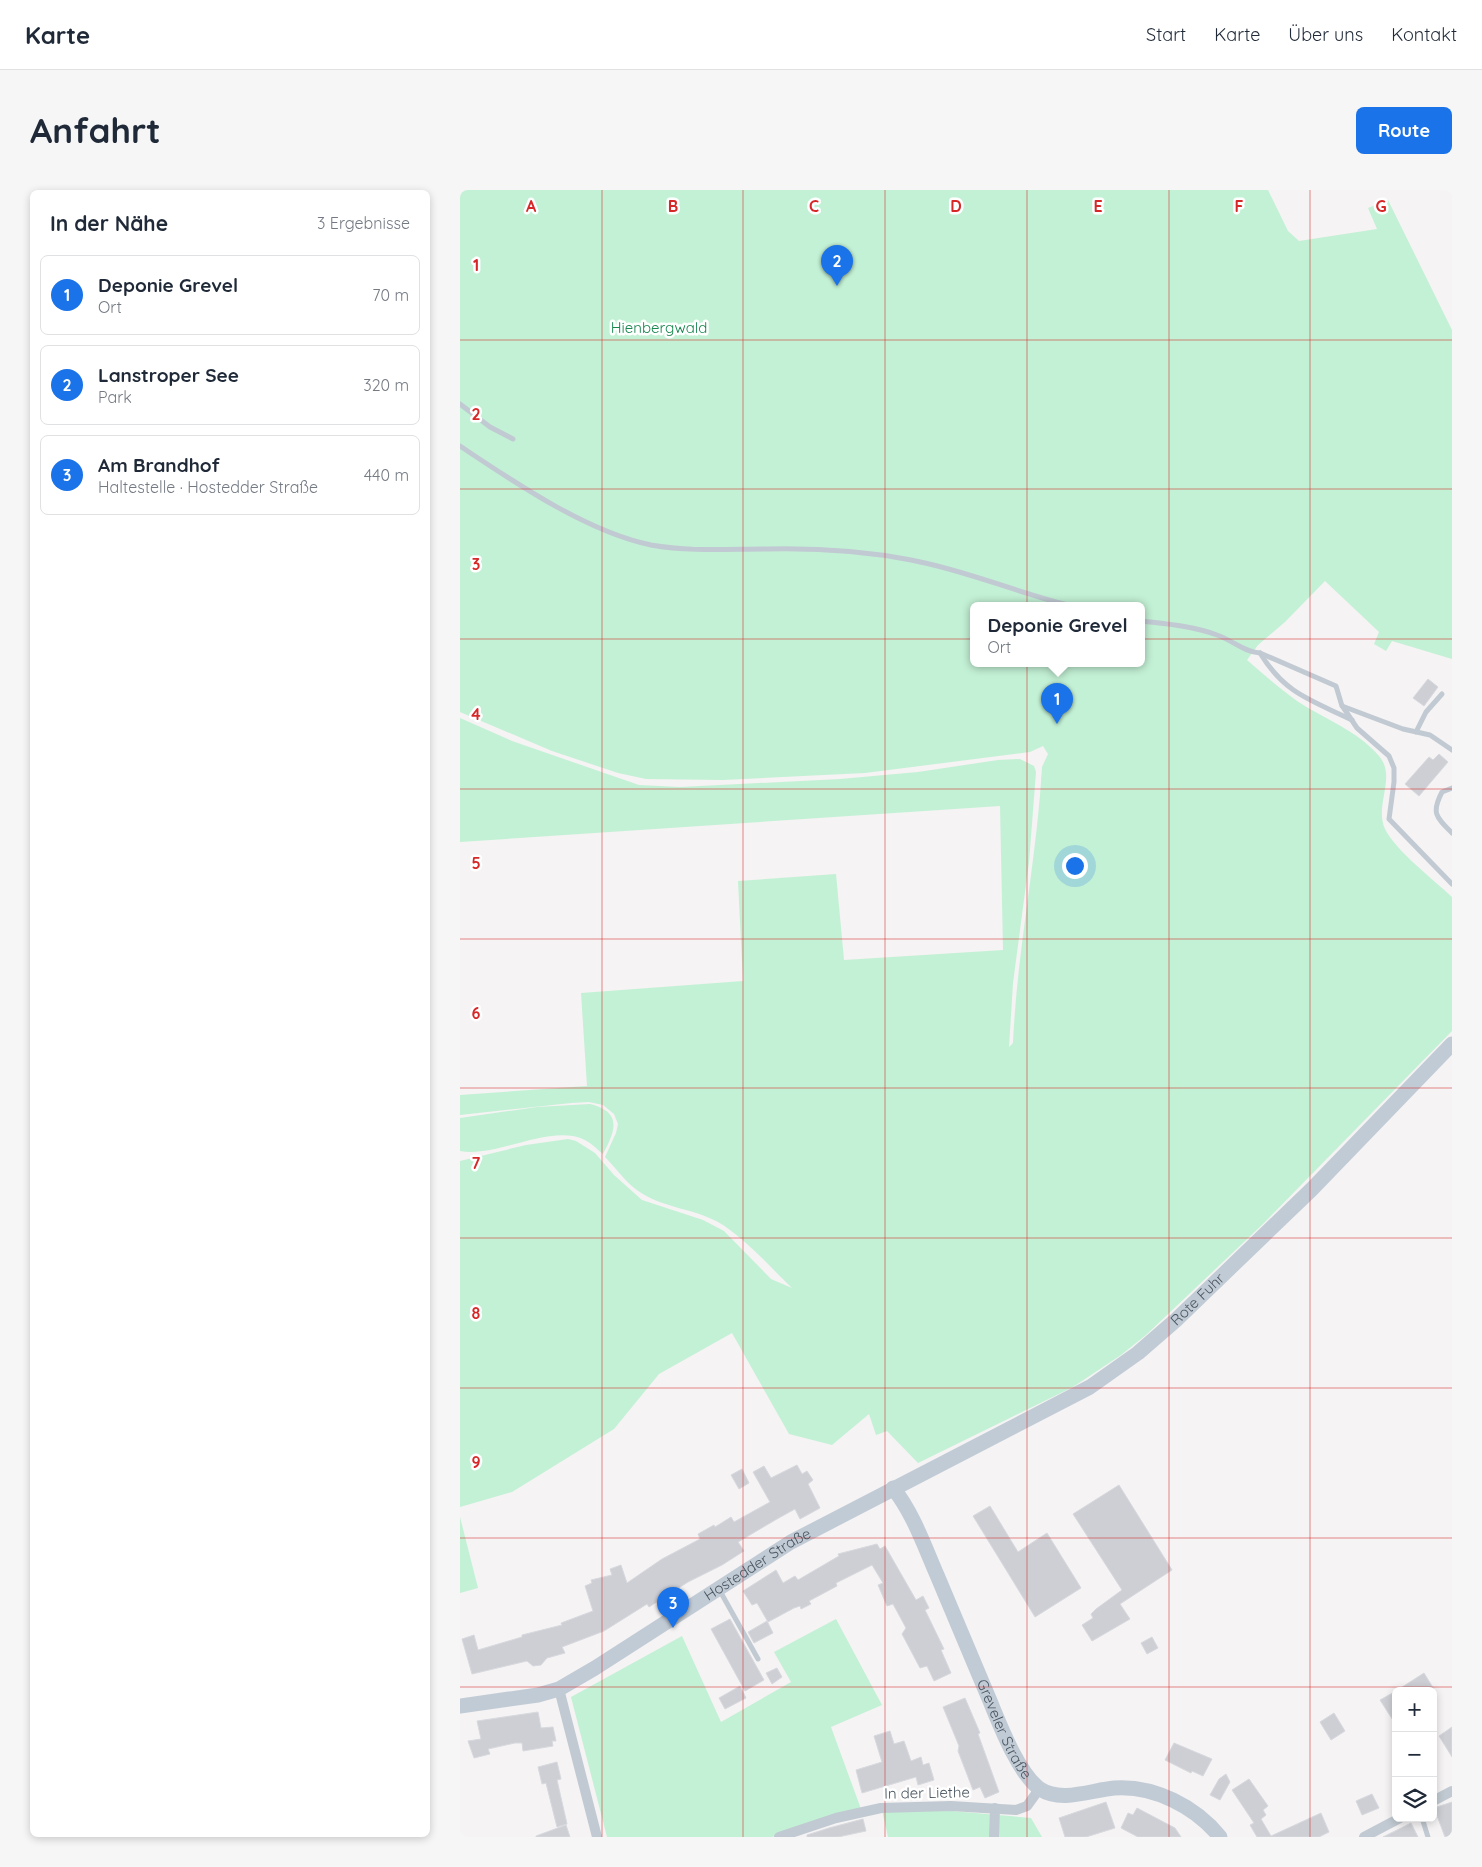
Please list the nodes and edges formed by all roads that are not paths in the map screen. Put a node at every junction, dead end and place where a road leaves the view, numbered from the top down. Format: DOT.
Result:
graph roads {
  1 [pos="460,404"];
  2 [pos="513,439"];
  3 [pos="460,446"];
  4 [pos="1058,602"];
  5 [pos="1145,622"];
  6 [pos="1260,653"];
  7 [pos="1442,694"];
  8 [pos="1342,706"];
  9 [pos="1352,720"];
  10 [pos="1416,732"];
  11 [pos="1451,746"];
  12 [pos="1452,788"];
  13 [pos="1452,833"];
  14 [pos="1452,884"];
  15 [pos="1452,1044"];
  16 [pos="893,1488"];
  17 [pos="718,1588"];
  18 [pos="758,1659"];
  19 [pos="559,1689"];
  20 [pos="460,1706"];
  21 [pos="1040,1788"];
  22 [pos="1452,1791"];
  23 [pos="1437,1799"];
  24 [pos="995,1808"];
  25 [pos="1392,1822"];
  26 [pos="1423,1822"];
  27 [pos="596,1837"];
  28 [pos="779,1837"];
  29 [pos="994,1837"];
  30 [pos="1220,1837"];
  31 [pos="1364,1837"];
  32 [pos="1428,1837"];
  1 -- 2 [label="lane"];
  3 -- 4 [label="lane"];
  5 -- 6 [label="lane"];
  6 -- 8 [label="lane"];
  6 -- 9 [label="lane"];
  7 -- 10 [label="lane"];
  8 -- 9 [label="lane"];
  8 -- 10 [label="lane"];
  9 -- 14 [label="lane"];
  10 -- 11 [label="lane"];
  12 -- 13 [label="lane"];
  15 -- 16 [label="main road, Rote Fuhr"];
  16 -- 17 [label="main road, Hostedder Straße"];
  16 -- 21 [label="main road, Greveler Straße"];
  17 -- 18 [label="lane"];
  17 -- 19 [label="main road, Hostedder Straße"];
  19 -- 20 [label="main road, Hostedder Straße"];
  19 -- 27 [label="street"];
  21 -- 24 [label="street, In der Liethe"];
  21 -- 30 [label="main road, Greveler Straße"];
  22 -- 23 [label="street"];
  24 -- 28 [label="street, In der Liethe"];
  24 -- 29 [label="street"];
  25 -- 31 [label="street"];
  26 -- 32 [label="lane"];
}
